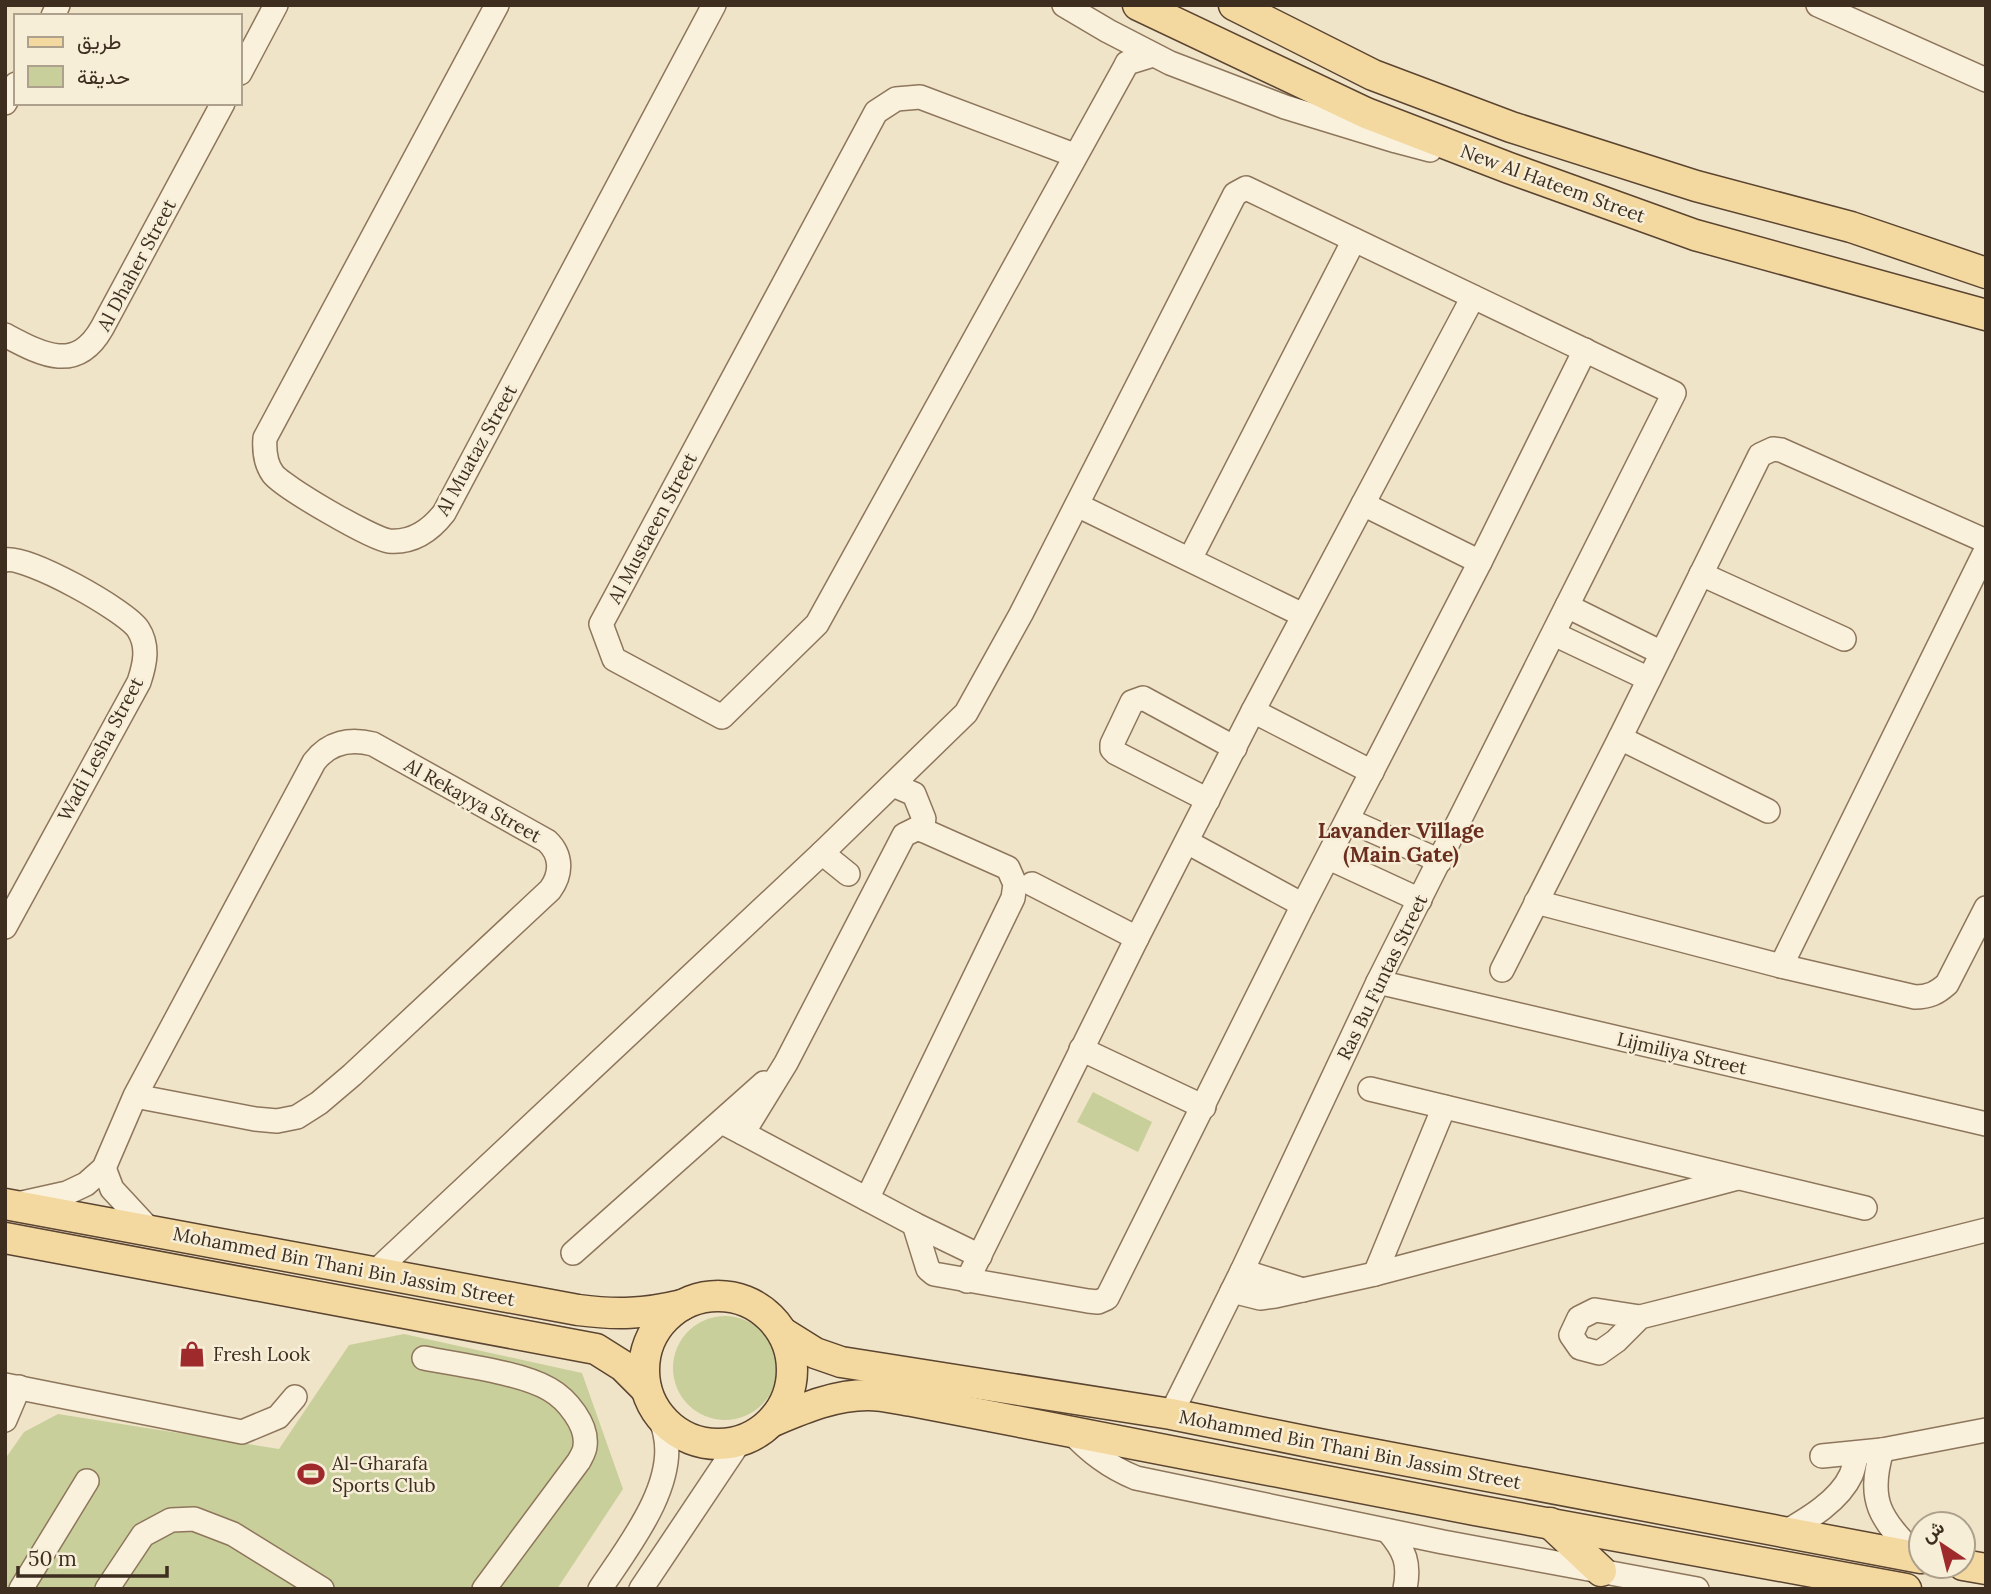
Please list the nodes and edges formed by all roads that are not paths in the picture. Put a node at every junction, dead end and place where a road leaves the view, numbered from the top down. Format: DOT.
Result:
graph roads {
  1 [pos="276,5"];
  2 [pos="496,5"];
  3 [pos="714,5"];
  4 [pos="1063,5"];
  5 [pos="1138,5"];
  6 [pos="1234,5"];
  7 [pos="1266,5"];
  8 [pos="1818,5"];
  9 [pos="1108,32"];
  10 [pos="1153,55"];
  11 [pos="1127,63"];
  12 [pos="242,69"];
  13 [pos="1373,75"];
  14 [pos="1986,80"];
  15 [pos="14,87"];
  16 [pos="5,103"];
  17 [pos="222,105"];
  18 [pos="1074,155"];
  19 [pos="1509,168"];
  20 [pos="1354,240"];
  21 [pos="1986,273"];
  22 [pos="1473,297"];
  23 [pos="1986,315"];
  24 [pos="5,335"];
  25 [pos="1585,350"];
  26 [pos="1363,503"];
  27 [pos="1077,505"];
  28 [pos="1986,541"];
  29 [pos="1986,550"];
  30 [pos="1190,559"];
  31 [pos="5,560"];
  32 [pos="1480,562"];
  33 [pos="1701,574"];
  34 [pos="1567,606"];
  35 [pos="1303,615"];
  36 [pos="1554,634"];
  37 [pos="1844,639"];
  38 [pos="1662,653"];
  39 [pos="1649,680"];
  40 [pos="1253,711"];
  41 [pos="1620,738"];
  42 [pos="1235,748"];
  43 [pos="1372,772"];
  44 [pos="893,785"];
  45 [pos="1208,800"];
  46 [pos="1768,811"];
  47 [pos="1348,820"];
  48 [pos="921,830"];
  49 [pos="1187,842"];
  50 [pos="822,853"];
  51 [pos="1329,858"];
  52 [pos="1440,861"];
  53 [pos="848,874"];
  54 [pos="1032,884"];
  55 [pos="1420,900"];
  56 [pos="1536,902"];
  57 [pos="1303,905"];
  58 [pos="1986,908"];
  59 [pos="5,927"];
  60 [pos="1137,938"];
  61 [pos="1781,966"];
  62 [pos="1502,970"];
  63 [pos="1378,982"];
  64 [pos="1081,1049"];
  65 [pos="786,1063"];
  66 [pos="1370,1089"];
  67 [pos="135,1096"];
  68 [pos="1204,1107"];
  69 [pos="1444,1107"];
  70 [pos="722,1122"];
  71 [pos="1986,1125"];
  72 [pos="743,1133"];
  73 [pos="104,1168"];
  74 [pos="1738,1178"];
  75 [pos="867,1199"];
  76 [pos="7,1204"];
  77 [pos="1865,1208"];
  78 [pos="914,1224"];
  79 [pos="150,1230"];
  80 [pos="1986,1230"];
  81 [pos="5,1238"];
  82 [pos="573,1253"];
  83 [pos="980,1256"];
  84 [pos="375,1272"];
  85 [pos="1375,1274"];
  86 [pos="967,1281"];
  87 [pos="1237,1281"];
  88 [pos="682,1305"];
  89 [pos="1640,1317"];
  90 [pos="783,1333"];
  91 [pos="424,1358"];
  92 [pos="12,1386"];
  93 [pos="295,1398"];
  94 [pos="652,1401"];
  95 [pos="1171,1414"];
  96 [pos="5,1420"];
  97 [pos="773,1421"];
  98 [pos="1986,1430"];
  99 [pos="1070,1431"];
  100 [pos="740,1441"];
  101 [pos="1882,1450"];
  102 [pos="1857,1453"];
  103 [pos="1822,1456"];
  104 [pos="87,1481"];
  105 [pos="1550,1523"];
  106 [pos="1388,1531"];
  107 [pos="1784,1533"];
  108 [pos="1443,1542"];
  109 [pos="1907,1546"];
  110 [pos="1907,1556"];
  111 [pos="1601,1571"];
  112 [pos="1407,1579"];
  113 [pos="1648,1584"];
  114 [pos="1852,1585"];
  115 [pos="21,1589"];
  116 [pos="107,1589"];
  117 [pos="321,1589"];
  118 [pos="484,1589"];
  119 [pos="600,1589"];
  120 [pos="641,1589"];
  121 [pos="1697,1589"];
  122 [pos="1906,1589"];
  1 -- 12 [label="street"];
  2 -- 3 [label="street, Al Muataz Street"];
  4 -- 9 [label="street"];
  5 -- 19 [label="main road, New Al Hateem Street"];
  6 -- 13 [label="main road, New Al Hateem Street"];
  7 -- 13 [label="street"];
  8 -- 14 [label="street"];
  9 -- 10 [label="street"];
  9 -- 11 [label="street"];
  10 -- 11 [label="street"];
  10 -- 19 [label="street"];
  11 -- 18 [label="street, Al Mustaeen Street"];
  13 -- 21 [label="main road, New Al Hateem Street"];
  15 -- 16 [label="street"];
  17 -- 24 [label="street, Al Dhaher Street"];
  18 -- 18 [label="street, Al Mustaeen Street"];
  19 -- 23 [label="main road, New Al Hateem Street"];
  20 -- 22 [label="street"];
  20 -- 27 [label="street"];
  20 -- 30 [label="street"];
  22 -- 25 [label="street"];
  22 -- 26 [label="street"];
  25 -- 32 [label="street"];
  25 -- 34 [label="street, Ras Bu Funtas Street"];
  26 -- 32 [label="street"];
  26 -- 35 [label="street"];
  27 -- 30 [label="street"];
  27 -- 44 [label="street"];
  28 -- 33 [label="street"];
  29 -- 61 [label="street"];
  30 -- 35 [label="street"];
  31 -- 59 [label="street, Wadi Lesha Street"];
  32 -- 43 [label="street"];
  33 -- 37 [label="street"];
  33 -- 38 [label="street"];
  34 -- 36 [label="street, Ras Bu Funtas Street"];
  34 -- 38 [label="street"];
  35 -- 40 [label="street"];
  36 -- 39 [label="street"];
  36 -- 52 [label="street, Ras Bu Funtas Street"];
  38 -- 39 [label="street"];
  39 -- 41 [label="street"];
  40 -- 42 [label="street"];
  40 -- 43 [label="street"];
  41 -- 46 [label="street"];
  41 -- 56 [label="street"];
  42 -- 45 [label="street"];
  42 -- 45 [label="street"];
  43 -- 47 [label="street"];
  44 -- 48 [label="street"];
  44 -- 50 [label="street"];
  45 -- 49 [label="street"];
  47 -- 51 [label="street"];
  47 -- 52 [label="street"];
  48 -- 65 [label="street"];
  48 -- 75 [label="street"];
  49 -- 57 [label="street"];
  49 -- 60 [label="street"];
  50 -- 53 [label="street"];
  50 -- 84 [label="street"];
  51 -- 55 [label="street"];
  51 -- 57 [label="street"];
  52 -- 55 [label="street, Ras Bu Funtas Street"];
  54 -- 60 [label="street"];
  55 -- 63 [label="street, Ras Bu Funtas Street"];
  56 -- 61 [label="street"];
  56 -- 62 [label="street"];
  57 -- 68 [label="street"];
  58 -- 61 [label="street"];
  60 -- 64 [label="street"];
  63 -- 71 [label="street, Lijmiliya Street"];
  63 -- 87 [label="street, Ras Bu Funtas Street"];
  64 -- 68 [label="street"];
  64 -- 83 [label="street"];
  65 -- 70 [label="street"];
  65 -- 72 [label="street"];
  66 -- 69 [label="street"];
  67 -- 67 [label="street, Al Rekayya Street"];
  67 -- 73 [label="street, Al Rekayya Street"];
  68 -- 86 [label="street"];
  69 -- 74 [label="street"];
  69 -- 85 [label="street"];
  70 -- 72 [label="street"];
  70 -- 82 [label="street"];
  72 -- 75 [label="street"];
  73 -- 76 [label="street"];
  73 -- 79 [label="street"];
  74 -- 77 [label="street"];
  74 -- 85 [label="street"];
  75 -- 78 [label="street"];
  76 -- 79 [label="main road, Mohammed Bin Thani Bin Jassim Street"];
  78 -- 83 [label="street"];
  78 -- 86 [label="street"];
  79 -- 84 [label="main road, Mohammed Bin Thani Bin Jassim Street"];
  80 -- 89 [label="street"];
  81 -- 94 [label="main road, Mohammed Bin Thani Bin Jassim Street"];
  83 -- 86 [label="street"];
  84 -- 88 [label="main road, Mohammed Bin Thani Bin Jassim Street"];
  85 -- 87 [label="street"];
  87 -- 95 [label="street, Ras Bu Funtas Street"];
  88 -- 90 [label="main road"];
  88 -- 94 [label="main road"];
  90 -- 95 [label="main road, Mohammed Bin Thani Bin Jassim Street"];
  90 -- 97 [label="main road"];
  91 -- 118 [label="street"];
  92 -- 93 [label="street"];
  92 -- 96 [label="street"];
  94 -- 100 [label="main road"];
  94 -- 119 [label="street"];
  95 -- 107 [label="main road, Mohammed Bin Thani Bin Jassim Street"];
  97 -- 99 [label="main road, Mohammed Bin Thani Bin Jassim Street"];
  97 -- 100 [label="main road"];
  98 -- 101 [label="street"];
  99 -- 105 [label="main road, Mohammed Bin Thani Bin Jassim Street"];
  99 -- 106 [label="street"];
  100 -- 120 [label="street"];
  101 -- 102 [label="street"];
  101 -- 109 [label="street"];
  102 -- 103 [label="street"];
  102 -- 107 [label="street"];
  104 -- 115 [label="street"];
  105 -- 111 [label="main road"];
  105 -- 114 [label="main road, Mohammed Bin Thani Bin Jassim Street"];
  106 -- 108 [label="street"];
  106 -- 112 [label="street"];
  107 -- 110 [label="main road, Mohammed Bin Thani Bin Jassim Street"];
  108 -- 111 [label="street"];
  108 -- 112 [label="street"];
  111 -- 113 [label="street"];
  113 -- 121 [label="street"];
  114 -- 122 [label="main road, Mohammed Bin Thani Bin Jassim Street"];
  116 -- 117 [label="street"];
}
